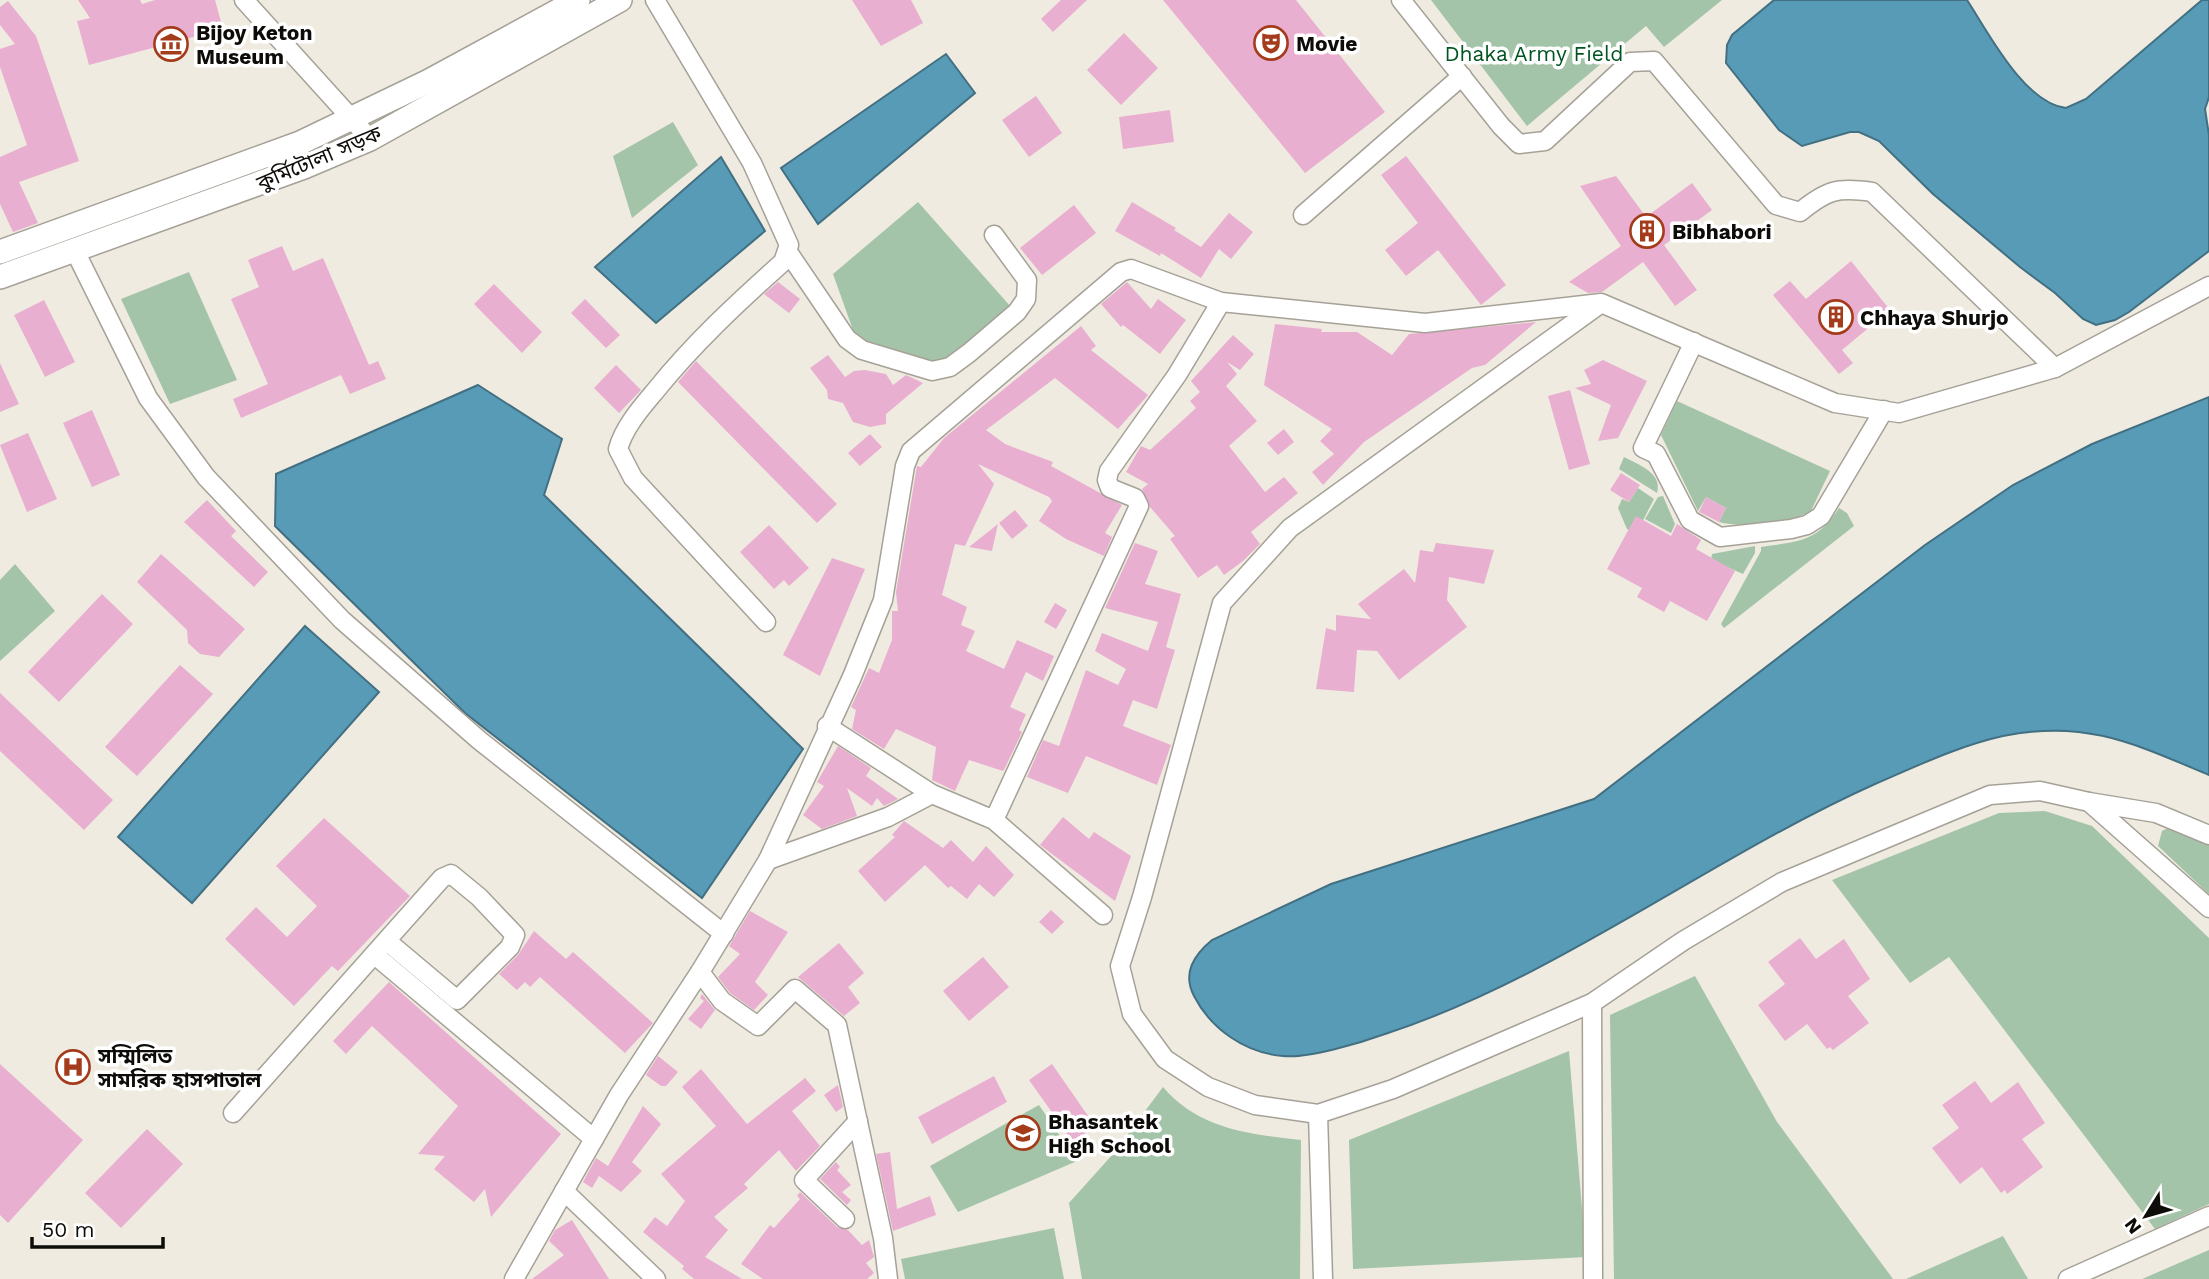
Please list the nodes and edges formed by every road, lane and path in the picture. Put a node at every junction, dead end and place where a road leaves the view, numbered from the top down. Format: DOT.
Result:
graph roads {
  1 [pos="244,0"];
  2 [pos="578,0"];
  3 [pos="620,0"];
  4 [pos="655,0"];
  5 [pos="1401,0"];
  6 [pos="1462,76"];
  7 [pos="351,119"];
  8 [pos="370,139"];
  9 [pos="1303,215"];
  10 [pos="994,235"];
  11 [pos="75,251"];
  12 [pos="0,252"];
  13 [pos="788,252"];
  14 [pos="0,277"];
  15 [pos="2209,286"];
  16 [pos="1221,302"];
  17 [pos="1601,303"];
  18 [pos="1694,342"];
  19 [pos="2056,368"];
  20 [pos="1884,410"];
  21 [pos="765,622"];
  22 [pos="827,726"];
  23 [pos="932,794"];
  24 [pos="2089,802"];
  25 [pos="994,820"];
  26 [pos="2209,835"];
  27 [pos="768,860"];
  28 [pos="2209,908"];
  29 [pos="1103,915"];
  30 [pos="724,934"];
  31 [pos="382,949"];
  32 [pos="700,972"];
  33 [pos="1592,1003"];
  34 [pos="233,1113"];
  35 [pos="1318,1114"];
  36 [pos="858,1121"];
  37 [pos="594,1139"];
  38 [pos="564,1191"];
  39 [pos="2209,1216"];
  40 [pos="845,1219"];
  41 [pos="514,1279"];
  42 [pos="656,1279"];
  43 [pos="888,1279"];
  44 [pos="1323,1279"];
  45 [pos="1593,1279"];
  46 [pos="2068,1279"];
  1 -- 7 [label="street"];
  2 -- 7 [label="main road, কুর্মিটোলা সড়ক"];
  3 -- 8 [label="main road, কুর্মিটোলা সড়ক"];
  4 -- 13 [label="street"];
  5 -- 6 [label="street"];
  6 -- 9 [label="street"];
  6 -- 19 [label="street"];
  7 -- 8 [label="street"];
  7 -- 12 [label="main road, কুর্মিটোলা সড়ক"];
  8 -- 11 [label="main road, কুর্মিটোলা সড়ক"];
  10 -- 13 [label="street"];
  11 -- 14 [label="main road, কুর্মিটোলা সড়ক"];
  11 -- 30 [label="street"];
  13 -- 21 [label="street"];
  15 -- 19 [label="street"];
  16 -- 17 [label="street"];
  16 -- 22 [label="street"];
  16 -- 25 [label="street"];
  17 -- 18 [label="street"];
  17 -- 35 [label="street"];
  18 -- 20 [label="street"];
  18 -- 20 [label="street"];
  19 -- 20 [label="street"];
  22 -- 23 [label="street"];
  22 -- 27 [label="street"];
  23 -- 25 [label="street"];
  23 -- 27 [label="street"];
  24 -- 26 [label="street"];
  24 -- 28 [label="street"];
  24 -- 33 [label="street"];
  25 -- 29 [label="street"];
  27 -- 30 [label="street"];
  30 -- 32 [label="street"];
  31 -- 31 [label="street"];
  31 -- 34 [label="street"];
  31 -- 37 [label="street"];
  32 -- 36 [label="street"];
  32 -- 37 [label="street"];
  33 -- 35 [label="street"];
  33 -- 45 [label="street"];
  35 -- 44 [label="street"];
  36 -- 40 [label="street"];
  36 -- 43 [label="street"];
  37 -- 38 [label="street"];
  38 -- 41 [label="street"];
  38 -- 42 [label="street"];
  39 -- 46 [label="street"];
}
